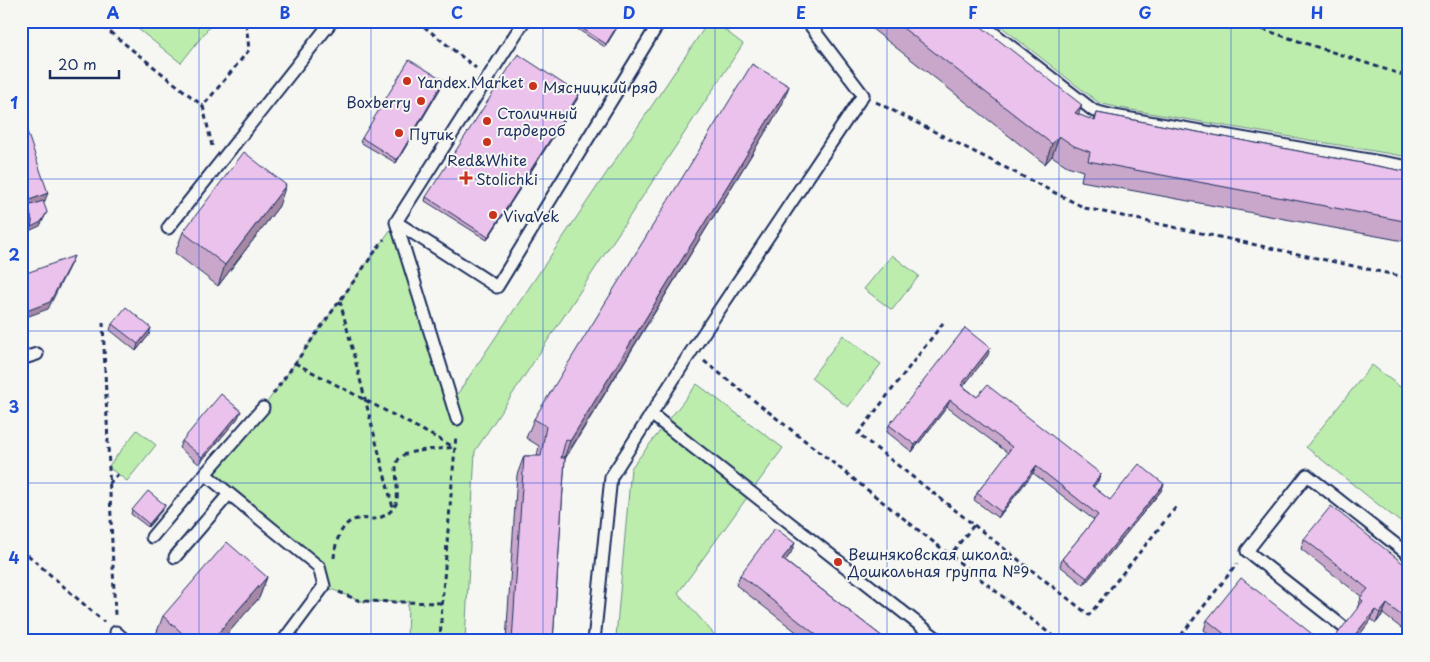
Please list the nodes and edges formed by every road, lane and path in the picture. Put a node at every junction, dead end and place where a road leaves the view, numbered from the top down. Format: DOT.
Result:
graph roads {
  1 [pos="96,21"];
  2 [pos="246,21"];
  3 [pos="332,21"];
  4 [pos="417,21"];
  5 [pos="524,21"];
  6 [pos="660,21"];
  7 [pos="807,21"];
  8 [pos="978,21"];
  9 [pos="1237,21"];
  10 [pos="1409,77"];
  11 [pos="488,78"];
  12 [pos="862,95"];
  13 [pos="203,106"];
  14 [pos="217,166"];
  15 [pos="1409,167"];
  16 [pos="396,222"];
  17 [pos="168,228"];
  18 [pos="1409,278"];
  19 [pos="340,300"];
  20 [pos="103,322"];
  21 [pos="943,323"];
  22 [pos="691,352"];
  23 [pos="37,354"];
  24 [pos="21,359"];
  25 [pos="295,363"];
  26 [pos="366,399"];
  27 [pos="263,408"];
  28 [pos="651,414"];
  29 [pos="457,419"];
  30 [pos="455,447"];
  31 [pos="118,474"];
  32 [pos="205,474"];
  33 [pos="109,485"];
  34 [pos="229,494"];
  35 [pos="1177,506"];
  36 [pos="393,509"];
  37 [pos="974,525"];
  38 [pos="152,537"];
  39 [pos="21,549"];
  40 [pos="1247,552"];
  41 [pos="950,555"];
  42 [pos="1409,556"];
  43 [pos="175,557"];
  44 [pos="324,586"];
  45 [pos="442,603"];
  46 [pos="1346,629"];
  47 [pos="116,632"];
  48 [pos="126,641"];
  49 [pos="283,641"];
  50 [pos="440,641"];
  51 [pos="594,641"];
  52 [pos="940,641"];
  53 [pos="1059,641"];
  54 [pos="1190,641"];
  1 -- 13 [label="path"];
  2 -- 13 [label="path"];
  3 -- 14 [label="lane"];
  4 -- 11 [label="path"];
  5 -- 11 [label="lane"];
  6 -- 16 [label="lane"];
  7 -- 12 [label="lane"];
  8 -- 15 [label="lane"];
  9 -- 10 [label="path"];
  11 -- 16 [label="lane"];
  12 -- 18 [label="path"];
  12 -- 22 [label="lane"];
  13 -- 14 [label="path"];
  14 -- 17 [label="lane"];
  16 -- 19 [label="path"];
  16 -- 29 [label="lane"];
  19 -- 25 [label="path"];
  19 -- 26 [label="path"];
  20 -- 33 [label="path"];
  21 -- 37 [label="path"];
  22 -- 28 [label="lane"];
  22 -- 41 [label="path"];
  23 -- 24 [label="lane"];
  25 -- 26 [label="path"];
  25 -- 27 [label="path"];
  26 -- 30 [label="path"];
  26 -- 36 [label="path"];
  27 -- 32 [label="lane"];
  28 -- 51 [label="lane"];
  28 -- 52 [label="lane"];
  29 -- 30 [label="path"];
  30 -- 36 [label="path"];
  30 -- 45 [label="path"];
  31 -- 33 [label="path"];
  32 -- 34 [label="lane"];
  32 -- 38 [label="lane"];
  33 -- 47 [label="path"];
  34 -- 43 [label="lane"];
  34 -- 44 [label="lane"];
  35 -- 37 [label="path"];
  36 -- 44 [label="path"];
  37 -- 41 [label="path"];
  39 -- 47 [label="path"];
  40 -- 42 [label="lane"];
  40 -- 46 [label="lane"];
  40 -- 54 [label="path"];
  41 -- 53 [label="path"];
  44 -- 45 [label="path"];
  44 -- 49 [label="lane"];
  45 -- 50 [label="path"];
  47 -- 48 [label="lane"];
}
